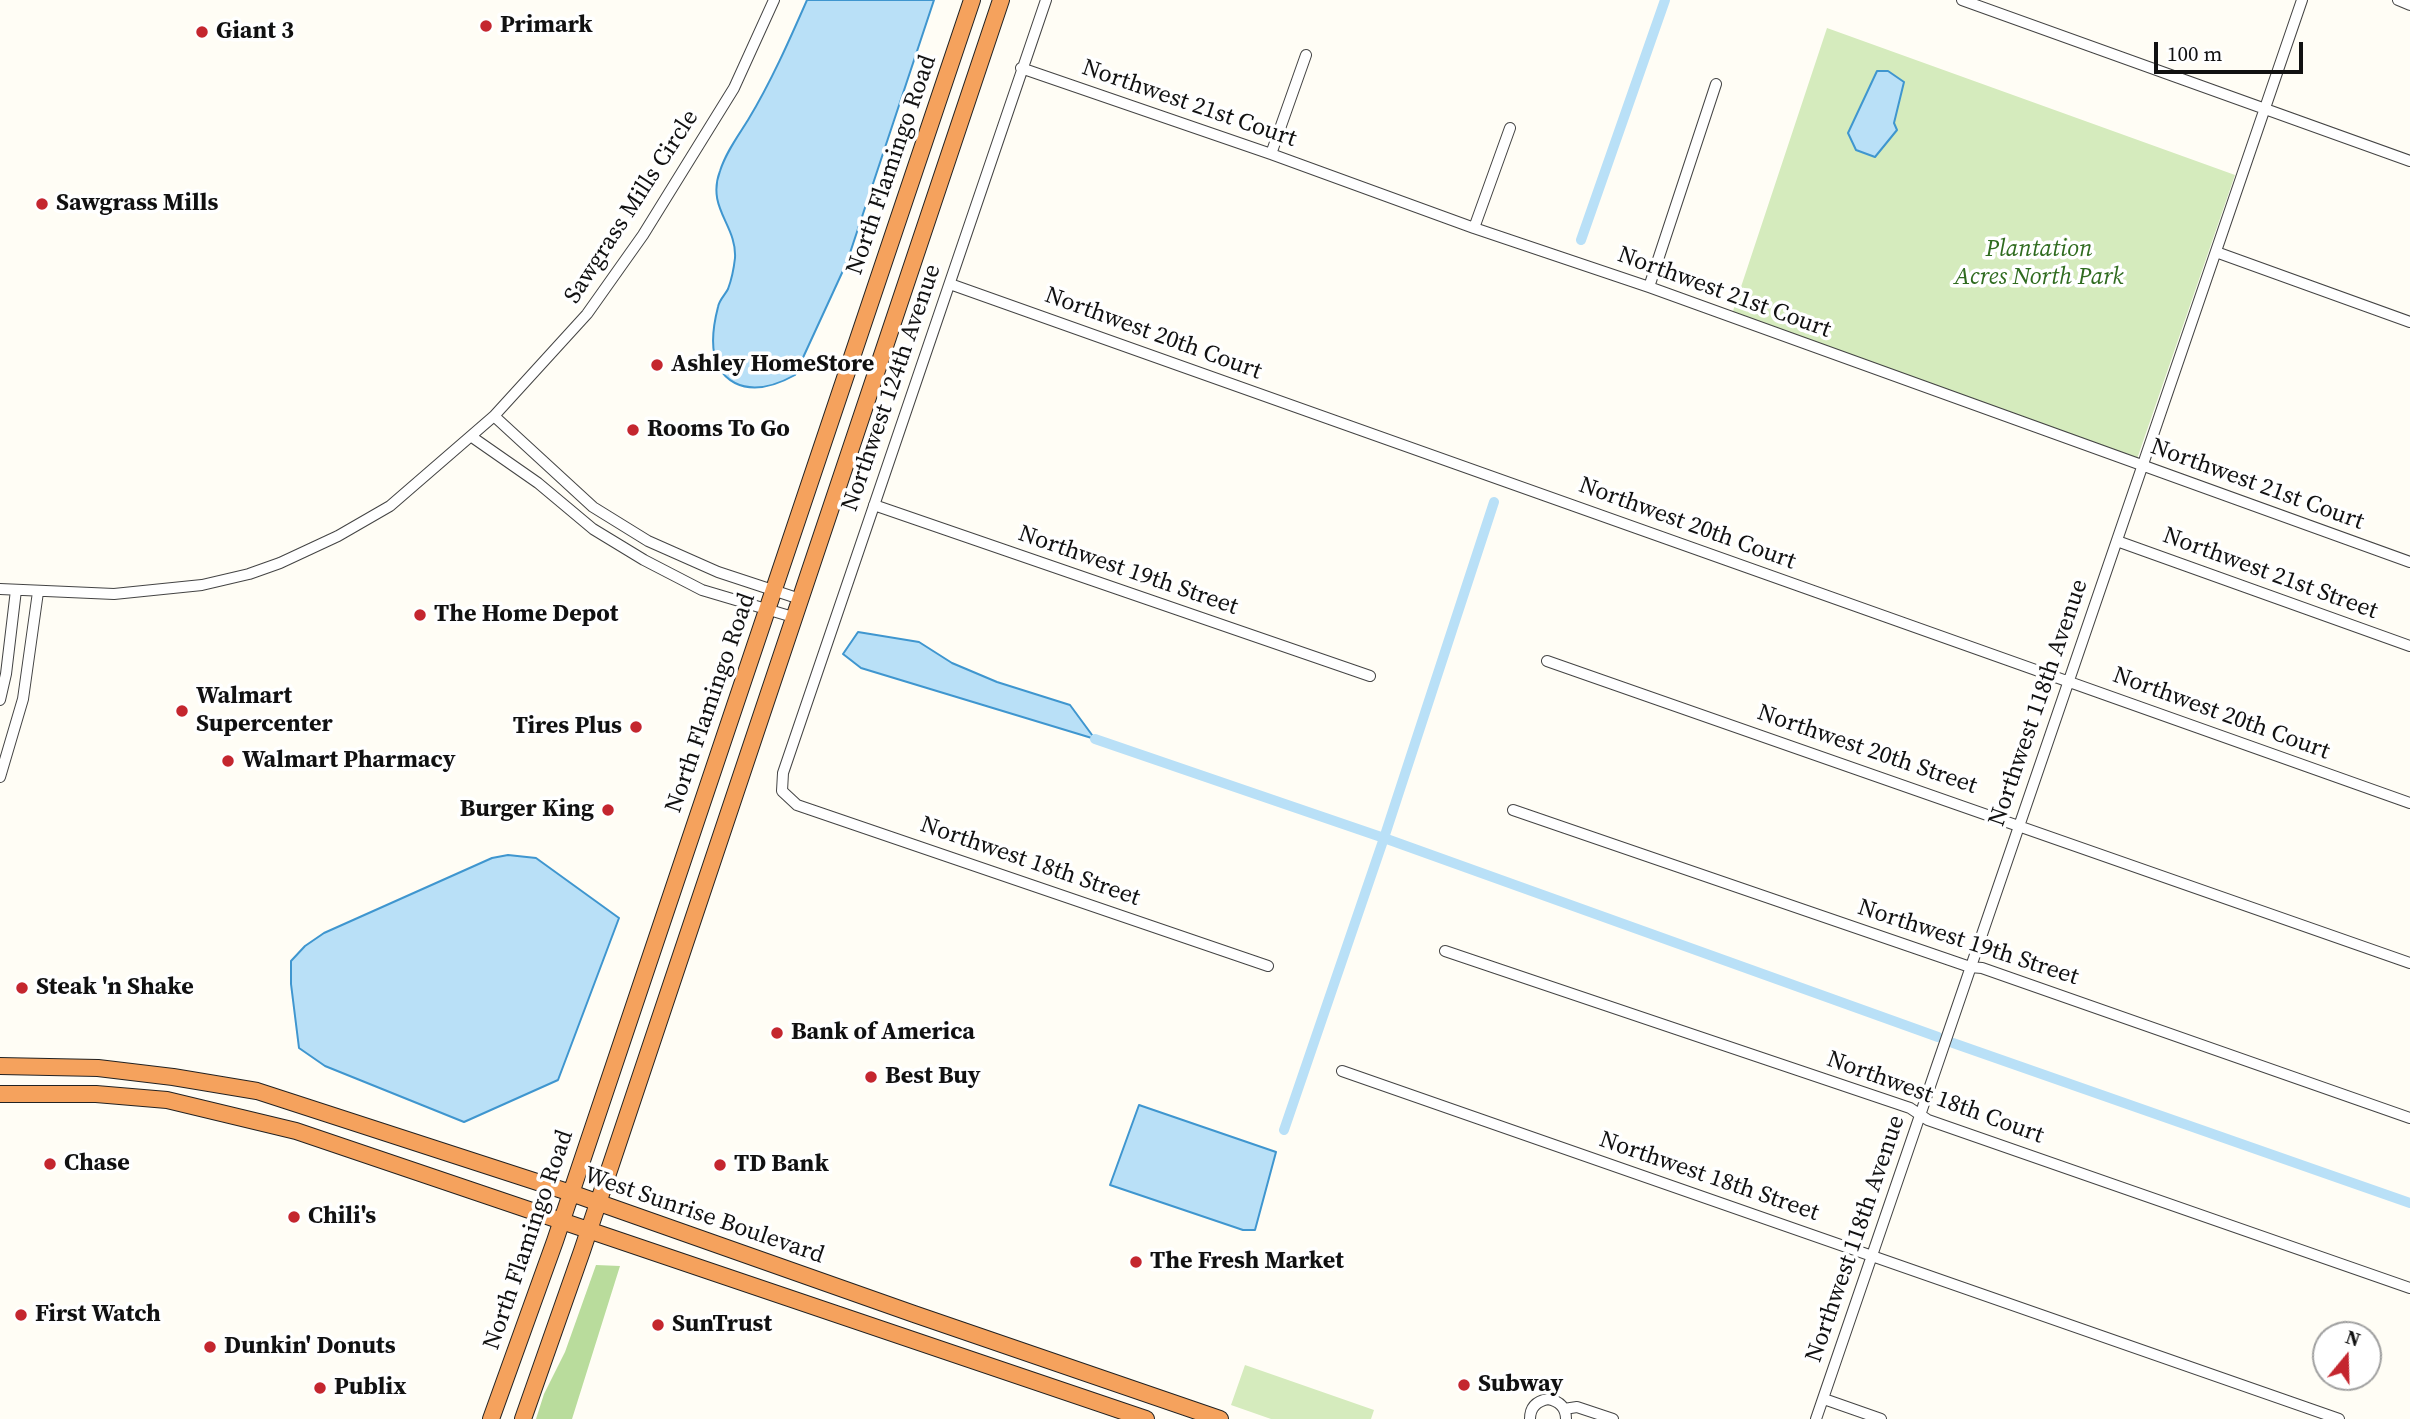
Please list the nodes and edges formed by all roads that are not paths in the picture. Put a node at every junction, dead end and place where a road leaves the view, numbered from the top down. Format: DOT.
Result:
graph roads {
  1 [pos="774,0"];
  2 [pos="972,0"];
  3 [pos="1001,0"];
  4 [pos="1045,0"];
  5 [pos="1962,0"];
  6 [pos="2302,0"];
  7 [pos="2398,0"];
  8 [pos="2410,5"];
  9 [pos="1306,55"];
  10 [pos="1021,68"];
  11 [pos="1716,85"];
  12 [pos="2265,108"];
  13 [pos="1510,128"];
  14 [pos="1271,154"];
  15 [pos="2410,161"];
  16 [pos="1474,228"];
  17 [pos="2216,252"];
  18 [pos="950,284"];
  19 [pos="1649,287"];
  20 [pos="2410,322"];
  21 [pos="494,416"];
  22 [pos="472,437"];
  23 [pos="2142,466"];
  24 [pos="874,505"];
  25 [pos="2116,541"];
  26 [pos="2410,562"];
  27 [pos="0,589"];
  28 [pos="16,590"];
  29 [pos="773,590"];
  30 [pos="38,592"];
  31 [pos="800,599"];
  32 [pos="766,610"];
  33 [pos="793,617"];
  34 [pos="2410,646"];
  35 [pos="1548,661"];
  36 [pos="1370,676"];
  37 [pos="2068,682"];
  38 [pos="0,700"];
  39 [pos="0,777"];
  40 [pos="782,791"];
  41 [pos="2410,803"];
  42 [pos="1513,810"];
  43 [pos="2020,825"];
  44 [pos="1445,951"];
  45 [pos="2410,963"];
  46 [pos="1268,966"];
  47 [pos="1970,968"];
  48 [pos="0,1066"];
  49 [pos="1342,1071"];
  50 [pos="0,1094"];
  51 [pos="1920,1114"];
  52 [pos="2410,1118"];
  53 [pos="570,1193"];
  54 [pos="598,1203"];
  55 [pos="561,1221"];
  56 [pos="589,1230"];
  57 [pos="1872,1255"];
  58 [pos="2410,1288"];
  59 [pos="1824,1399"];
  60 [pos="1565,1414"];
  61 [pos="491,1419"];
  62 [pos="523,1419"];
  63 [pos="1146,1419"];
  64 [pos="1220,1419"];
  65 [pos="1530,1419"];
  66 [pos="1613,1419"];
  67 [pos="1816,1419"];
  68 [pos="1881,1419"];
  69 [pos="2339,1419"];
  1 -- 21 [label="street, Sawgrass Mills Circle"];
  2 -- 29 [label="highway, North Flamingo Road"];
  3 -- 31 [label="highway, North Flamingo Road"];
  4 -- 10 [label="street, Northwest 124th Avenue"];
  5 -- 12 [label="street"];
  6 -- 12 [label="street, Northwest 118th Avenue"];
  7 -- 8 [label="street"];
  9 -- 14 [label="street"];
  10 -- 14 [label="street, Northwest 21st Court"];
  10 -- 18 [label="street, Northwest 124th Avenue"];
  11 -- 19 [label="street"];
  12 -- 15 [label="street"];
  12 -- 17 [label="street, Northwest 118th Avenue"];
  13 -- 16 [label="street"];
  14 -- 16 [label="street, Northwest 21st Court"];
  16 -- 19 [label="street, Northwest 21st Court"];
  17 -- 20 [label="street"];
  17 -- 23 [label="street, Northwest 118th Avenue"];
  18 -- 24 [label="street, Northwest 124th Avenue"];
  18 -- 37 [label="street, Northwest 20th Court"];
  19 -- 23 [label="street, Northwest 21st Court"];
  21 -- 22 [label="street, Sawgrass Mills Circle"];
  21 -- 29 [label="street"];
  22 -- 30 [label="street, Sawgrass Mills Circle"];
  22 -- 32 [label="street"];
  23 -- 25 [label="street, Northwest 118th Avenue"];
  23 -- 26 [label="street, Northwest 21st Court"];
  24 -- 36 [label="street, Northwest 19th Street"];
  24 -- 40 [label="street, Northwest 124th Avenue"];
  25 -- 34 [label="street, Northwest 21st Street"];
  25 -- 37 [label="street, Northwest 118th Avenue"];
  27 -- 28 [label="street, Sawgrass Mills Circle"];
  28 -- 30 [label="street, Sawgrass Mills Circle"];
  28 -- 38 [label="street"];
  29 -- 31 [label="street"];
  29 -- 32 [label="highway, North Flamingo Road"];
  30 -- 39 [label="street"];
  31 -- 33 [label="highway, North Flamingo Road"];
  32 -- 33 [label="street"];
  32 -- 53 [label="highway, North Flamingo Road"];
  33 -- 54 [label="highway, North Flamingo Road"];
  35 -- 43 [label="street, Northwest 20th Street"];
  37 -- 41 [label="street, Northwest 20th Court"];
  37 -- 43 [label="street, Northwest 118th Avenue"];
  40 -- 46 [label="street, Northwest 18th Street"];
  42 -- 47 [label="street, Northwest 19th Street"];
  43 -- 45 [label="street, Northwest 20th Street"];
  43 -- 47 [label="street, Northwest 118th Avenue"];
  44 -- 51 [label="street, Northwest 18th Court"];
  47 -- 51 [label="street, Northwest 118th Avenue"];
  47 -- 52 [label="street, Northwest 19th Street"];
  48 -- 53 [label="highway, West Sunrise Boulevard"];
  49 -- 57 [label="street, Northwest 18th Street"];
  50 -- 55 [label="highway, West Sunrise Boulevard"];
  51 -- 57 [label="street, Northwest 118th Avenue"];
  51 -- 58 [label="street, Northwest 18th Court"];
  53 -- 54 [label="highway, West Sunrise Boulevard"];
  53 -- 55 [label="highway, North Flamingo Road"];
  54 -- 56 [label="highway, North Flamingo Road"];
  54 -- 64 [label="highway, West Sunrise Boulevard"];
  55 -- 56 [label="highway, West Sunrise Boulevard"];
  55 -- 61 [label="highway, North Flamingo Road"];
  56 -- 62 [label="highway, North Flamingo Road"];
  56 -- 63 [label="highway, West Sunrise Boulevard"];
  57 -- 59 [label="street, Northwest 118th Avenue"];
  57 -- 69 [label="street, Northwest 18th Street"];
  59 -- 67 [label="street, Northwest 118th Avenue"];
  59 -- 68 [label="street"];
  60 -- 65 [label="street"];
  60 -- 66 [label="street"];
}
